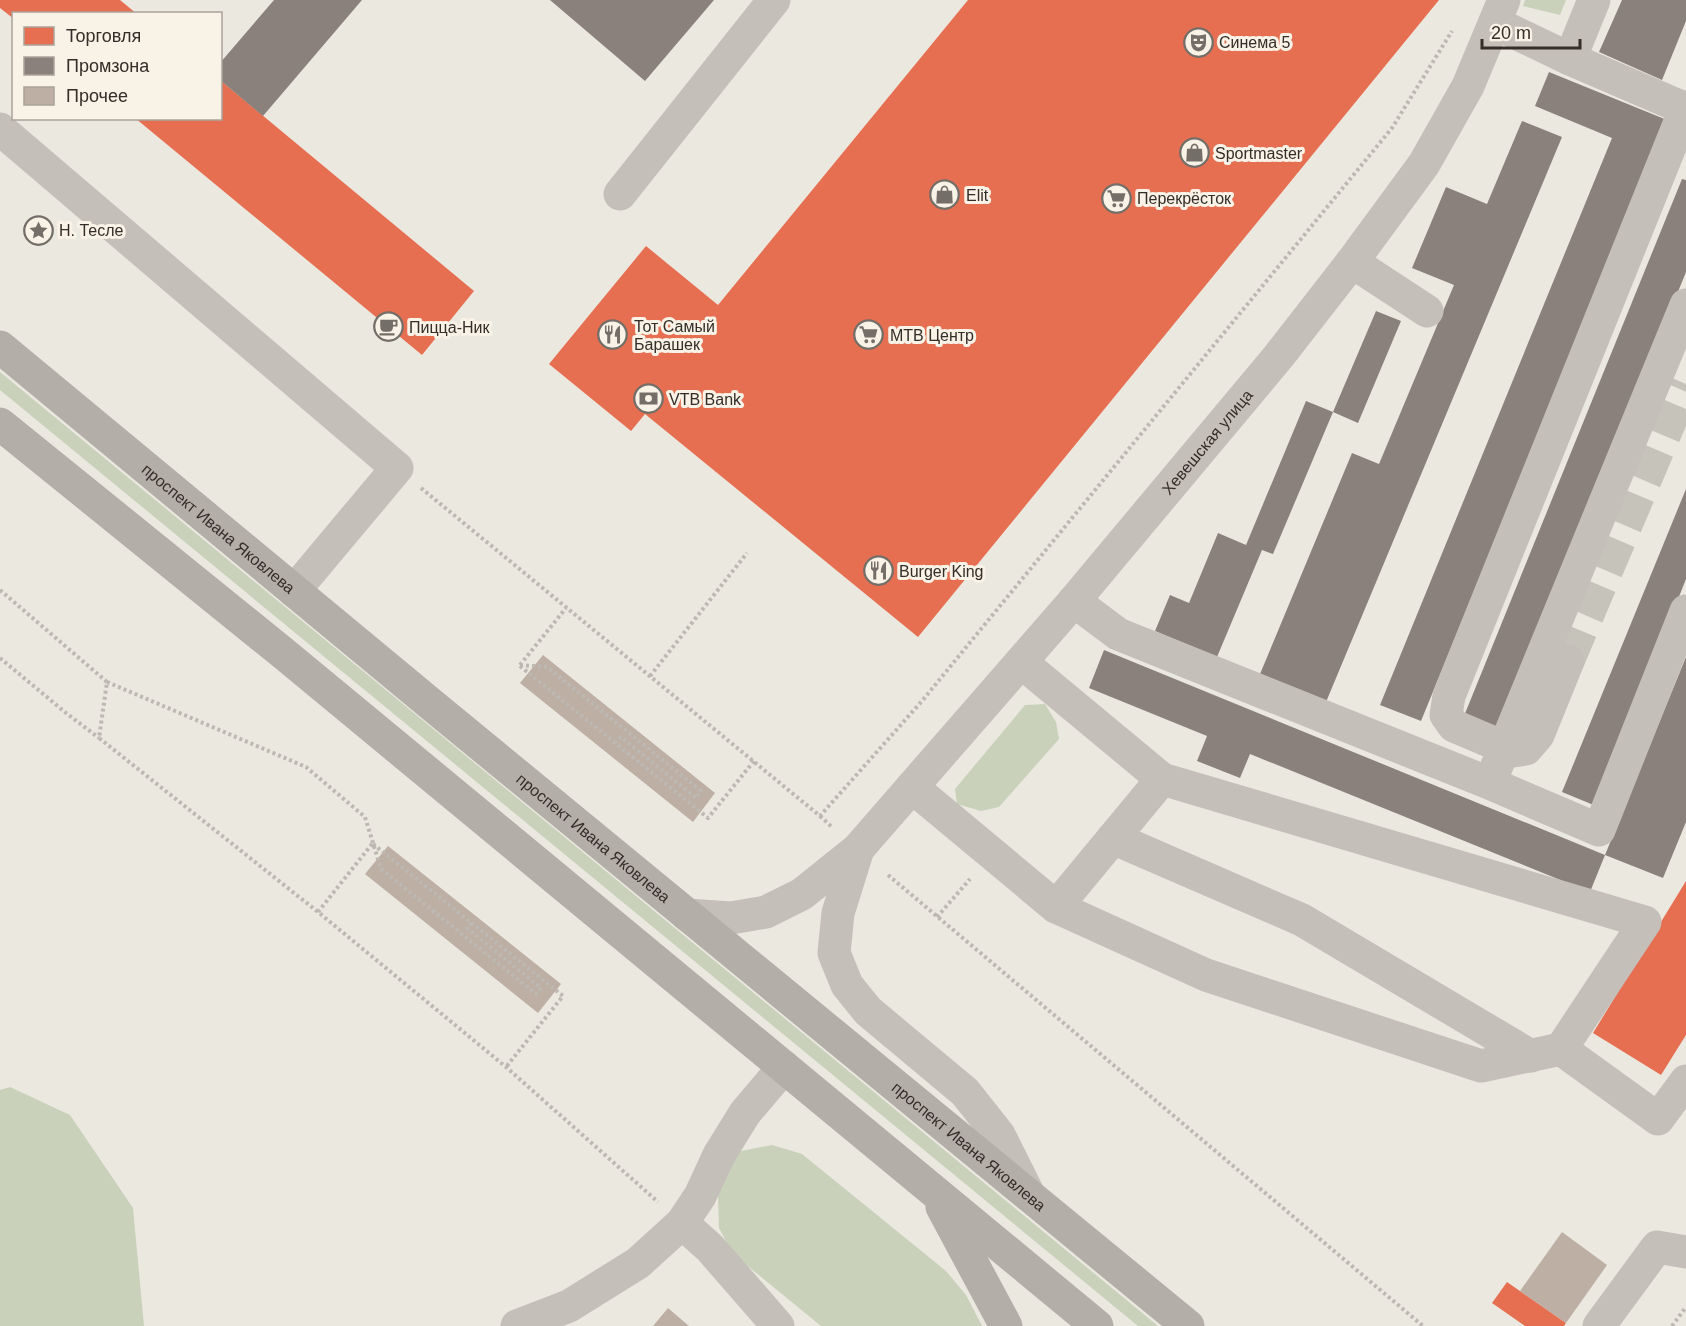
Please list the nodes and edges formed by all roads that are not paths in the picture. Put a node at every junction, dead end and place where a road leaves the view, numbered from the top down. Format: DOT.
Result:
graph roads {
  1 [pos="774,0"];
  2 [pos="1594,0"];
  3 [pos="1500,12"];
  4 [pos="1570,59"];
  5 [pos="1686,108"];
  6 [pos="0,129"];
  7 [pos="620,194"];
  8 [pos="1352,262"];
  9 [pos="1686,304"];
  10 [pos="1427,311"];
  11 [pos="0,347"];
  12 [pos="0,424"];
  13 [pos="294,591"];
  14 [pos="1074,601"];
  15 [pos="1686,611"];
  16 [pos="1557,654"];
  17 [pos="1021,662"];
  18 [pos="1162,779"];
  19 [pos="1489,783"];
  20 [pos="912,787"];
  21 [pos="846,838"];
  22 [pos="1113,838"];
  23 [pos="1056,907"];
  24 [pos="687,915"];
  25 [pos="1546,1053"];
  26 [pos="784,1067"];
  27 [pos="1686,1081"];
  28 [pos="934,1192"];
  29 [pos="1029,1195"];
  30 [pos="672,1214"];
  31 [pos="1686,1252"];
  32 [pos="574,1316"];
  33 [pos="517,1326"];
  34 [pos="778,1326"];
  35 [pos="1006,1326"];
  36 [pos="1097,1326"];
  37 [pos="1188,1326"];
  38 [pos="1599,1326"];
  1 -- 7 [label="street"];
  2 -- 4 [label="street"];
  3 -- 4 [label="street"];
  3 -- 8 [label="street, Хевешская улица"];
  4 -- 5 [label="street"];
  5 -- 16 [label="street"];
  6 -- 13 [label="street"];
  8 -- 10 [label="street"];
  8 -- 14 [label="street, Хевешская улица"];
  9 -- 16 [label="street"];
  11 -- 13 [label="main road, проспект Ивана Яковлева"];
  12 -- 26 [label="main road"];
  13 -- 24 [label="main road, проспект Ивана Яковлева"];
  14 -- 17 [label="street, Хевешская улица"];
  14 -- 19 [label="street"];
  15 -- 19 [label="street"];
  16 -- 19 [label="street"];
  17 -- 18 [label="street"];
  17 -- 20 [label="street, Хевешская улица"];
  18 -- 22 [label="street"];
  18 -- 25 [label="street"];
  20 -- 21 [label="street, Хевешская улица"];
  20 -- 23 [label="street"];
  21 -- 24 [label="street"];
  21 -- 29 [label="street"];
  22 -- 23 [label="street"];
  22 -- 25 [label="street"];
  23 -- 25 [label="street"];
  24 -- 29 [label="main road, проспект Ивана Яковлева"];
  25 -- 27 [label="street"];
  26 -- 28 [label="main road"];
  26 -- 30 [label="street"];
  28 -- 35 [label="main road"];
  28 -- 36 [label="main road"];
  29 -- 37 [label="main road, проспект Ивана Яковлева"];
  30 -- 32 [label="street"];
  30 -- 34 [label="street"];
  31 -- 38 [label="street"];
  32 -- 33 [label="street"];
}
